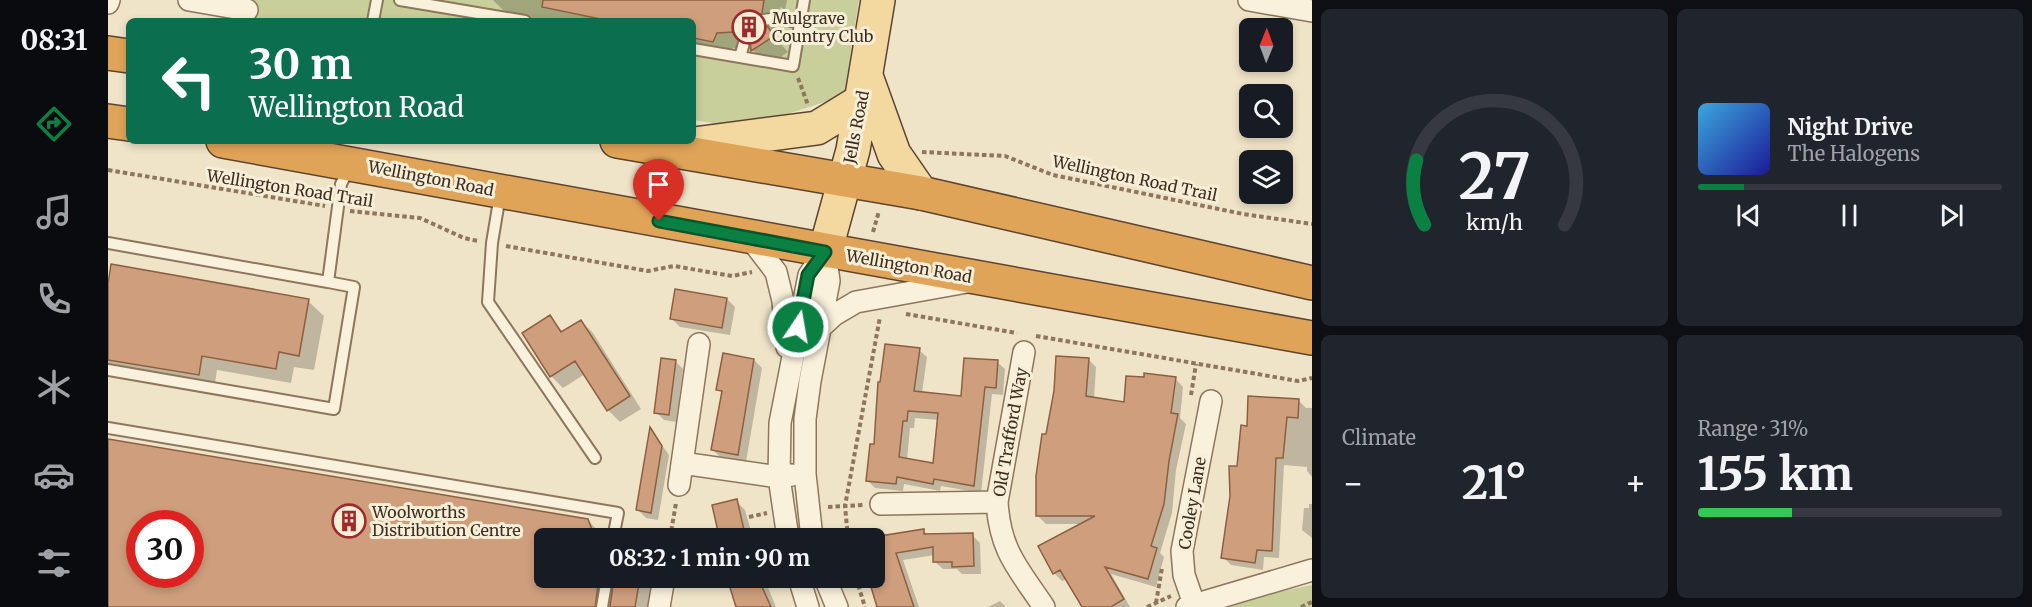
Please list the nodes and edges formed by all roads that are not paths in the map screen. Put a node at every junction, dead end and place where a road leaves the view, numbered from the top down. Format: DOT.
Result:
graph roads {
  1 [pos="189,0"];
  2 [pos="377,0"];
  3 [pos="400,0"];
  4 [pos="804,0"];
  5 [pos="878,0"];
  6 [pos="1249,0"];
  7 [pos="253,5"];
  8 [pos="1312,11"];
  9 [pos="374,18"];
  10 [pos="507,18"];
  11 [pos="763,20"];
  12 [pos="800,23"];
  13 [pos="744,43"];
  14 [pos="696,50"];
  15 [pos="108,52"];
  16 [pos="126,55"];
  17 [pos="740,57"];
  18 [pos="863,88"];
  19 [pos="108,121"];
  20 [pos="126,124"];
  21 [pos="696,143"];
  22 [pos="241,144"];
  23 [pos="635,144"];
  24 [pos="691,144"];
  25 [pos="660,148"];
  26 [pos="352,164"];
  27 [pos="845,181"];
  28 [pos="501,191"];
  29 [pos="921,193"];
  30 [pos="750,238"];
  31 [pos="108,243"];
  32 [pos="825,252"];
  33 [pos="985,279"];
  34 [pos="328,282"];
  35 [pos="1312,283"];
  36 [pos="821,327"];
  37 [pos="1312,338"];
  38 [pos="1031,343"];
  39 [pos="699,344"];
  40 [pos="108,370"];
  41 [pos="789,372"];
  42 [pos="1211,401"];
  43 [pos="108,428"];
  44 [pos="595,458"];
  45 [pos="682,464"];
  46 [pos="805,474"];
  47 [pos="779,477"];
  48 [pos="679,485"];
  49 [pos="997,502"];
  50 [pos="881,504"];
  51 [pos="615,528"];
  52 [pos="787,528"];
  53 [pos="811,528"];
  54 [pos="1312,570"];
  55 [pos="605,588"];
  56 [pos="662,588"];
  57 [pos="802,588"];
  58 [pos="829,588"];
  59 [pos="1191,605"];
  60 [pos="602,607"];
  61 [pos="659,607"];
  62 [pos="808,607"];
  63 [pos="837,607"];
  64 [pos="1044,607"];
  1 -- 7 [label="street"];
  2 -- 9 [label="lane"];
  3 -- 10 [label="lane"];
  4 -- 12 [label="lane"];
  5 -- 18 [label="main road, Jells Road"];
  6 -- 8 [label="street"];
  11 -- 12 [label="lane"];
  12 -- 17 [label="lane"];
  13 -- 17 [label="lane"];
  14 -- 17 [label="lane"];
  15 -- 16 [label="highway"];
  18 -- 21 [label="main road"];
  18 -- 27 [label="main road, Jells Road"];
  18 -- 29 [label="main road"];
  19 -- 20 [label="highway"];
  22 -- 26 [label="highway, Wellington Road"];
  23 -- 25 [label="highway"];
  24 -- 25 [label="main road"];
  25 -- 27 [label="highway"];
  26 -- 28 [label="highway, Wellington Road"];
  26 -- 34 [label="lane"];
  27 -- 29 [label="highway"];
  27 -- 32 [label="main road, Jells Road"];
  28 -- 30 [label="highway, Wellington Road"];
  28 -- 44 [label="lane"];
  29 -- 35 [label="highway"];
  30 -- 32 [label="highway, Wellington Road"];
  30 -- 41 [label="street"];
  31 -- 34 [label="lane"];
  32 -- 33 [label="highway, Wellington Road"];
  32 -- 36 [label="street"];
  32 -- 41 [label="street"];
  33 -- 36 [label="street"];
  33 -- 37 [label="highway, Wellington Road"];
  34 -- 40 [label="lane"];
  36 -- 46 [label="street"];
  38 -- 49 [label="street, Old Trafford Way"];
  39 -- 45 [label="street"];
  41 -- 47 [label="street"];
  42 -- 59 [label="street, Cooley Lane"];
  43 -- 51 [label="lane"];
  45 -- 47 [label="street"];
  45 -- 48 [label="street"];
  46 -- 47 [label="street"];
  46 -- 53 [label="street"];
  47 -- 52 [label="street"];
  49 -- 50 [label="street"];
  49 -- 64 [label="street, Old Trafford Way"];
  54 -- 59 [label="street"];
  55 -- 60 [label="lane"];
  56 -- 61 [label="street"];
  57 -- 62 [label="street"];
  58 -- 63 [label="street"];
}
